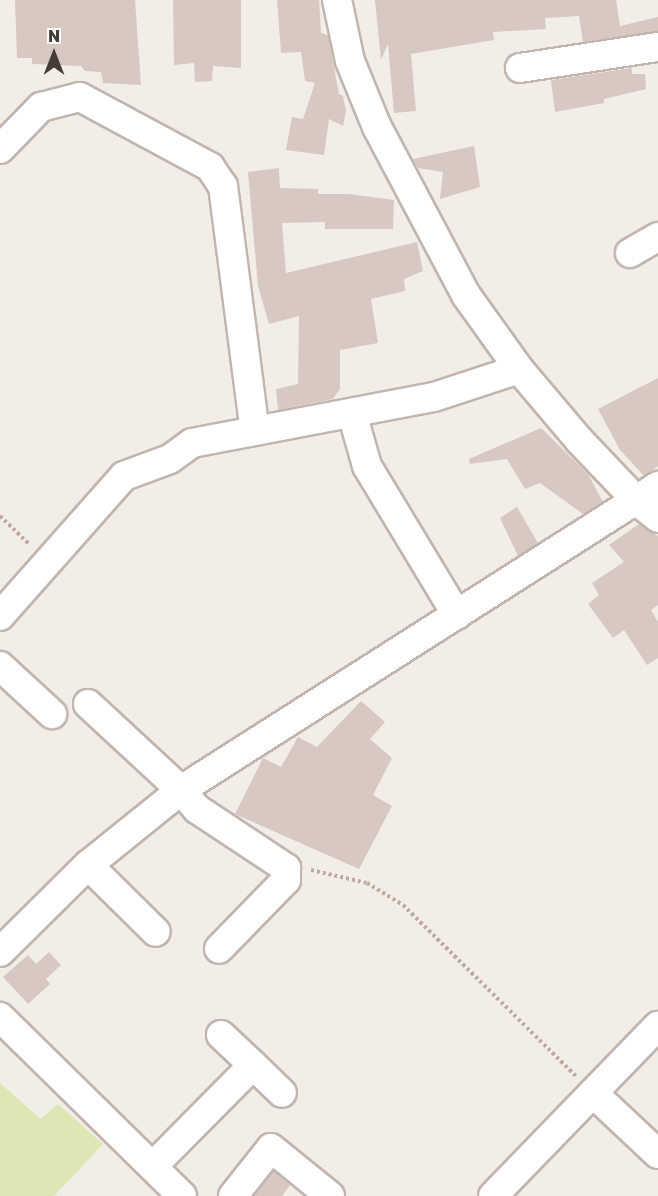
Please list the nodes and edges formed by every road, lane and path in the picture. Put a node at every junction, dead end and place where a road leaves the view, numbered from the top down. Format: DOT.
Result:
graph roads {
  1 [pos="337,0"];
  2 [pos="658,47"];
  3 [pos="520,68"];
  4 [pos="0,149"];
  5 [pos="658,237"];
  6 [pos="630,253"];
  7 [pos="519,369"];
  8 [pos="352,413"];
  9 [pos="255,431"];
  10 [pos="651,502"];
  11 [pos="0,516"];
  12 [pos="48,562"];
  13 [pos="457,615"];
  14 [pos="0,616"];
  15 [pos="0,666"];
  16 [pos="88,704"];
  17 [pos="52,714"];
  18 [pos="181,790"];
  19 [pos="88,865"];
  20 [pos="286,868"];
  21 [pos="156,932"];
  22 [pos="219,949"];
  23 [pos="0,952"];
  24 [pos="0,1017"];
  25 [pos="658,1026"];
  26 [pos="221,1035"];
  27 [pos="253,1065"];
  28 [pos="282,1093"];
  29 [pos="593,1093"];
  30 [pos="658,1154"];
  31 [pos="153,1166"];
  32 [pos="498,1194"];
  33 [pos="182,1196"];
  34 [pos="233,1196"];
  35 [pos="330,1196"];
  1 -- 7 [label="street"];
  2 -- 3 [label="street"];
  4 -- 9 [label="street"];
  5 -- 6 [label="street"];
  7 -- 8 [label="street"];
  7 -- 10 [label="street"];
  8 -- 9 [label="street"];
  8 -- 13 [label="street"];
  9 -- 12 [label="street"];
  10 -- 13 [label="street"];
  11 -- 12 [label="path"];
  12 -- 14 [label="street"];
  13 -- 18 [label="street"];
  15 -- 17 [label="street"];
  16 -- 18 [label="street"];
  18 -- 19 [label="street"];
  18 -- 20 [label="street"];
  19 -- 21 [label="street"];
  19 -- 23 [label="street"];
  20 -- 22 [label="street"];
  20 -- 29 [label="path"];
  24 -- 31 [label="street"];
  25 -- 29 [label="street"];
  26 -- 27 [label="street"];
  27 -- 28 [label="street"];
  27 -- 31 [label="street"];
  29 -- 30 [label="street"];
  29 -- 32 [label="street"];
  31 -- 33 [label="street"];
  34 -- 35 [label="street"];
}
